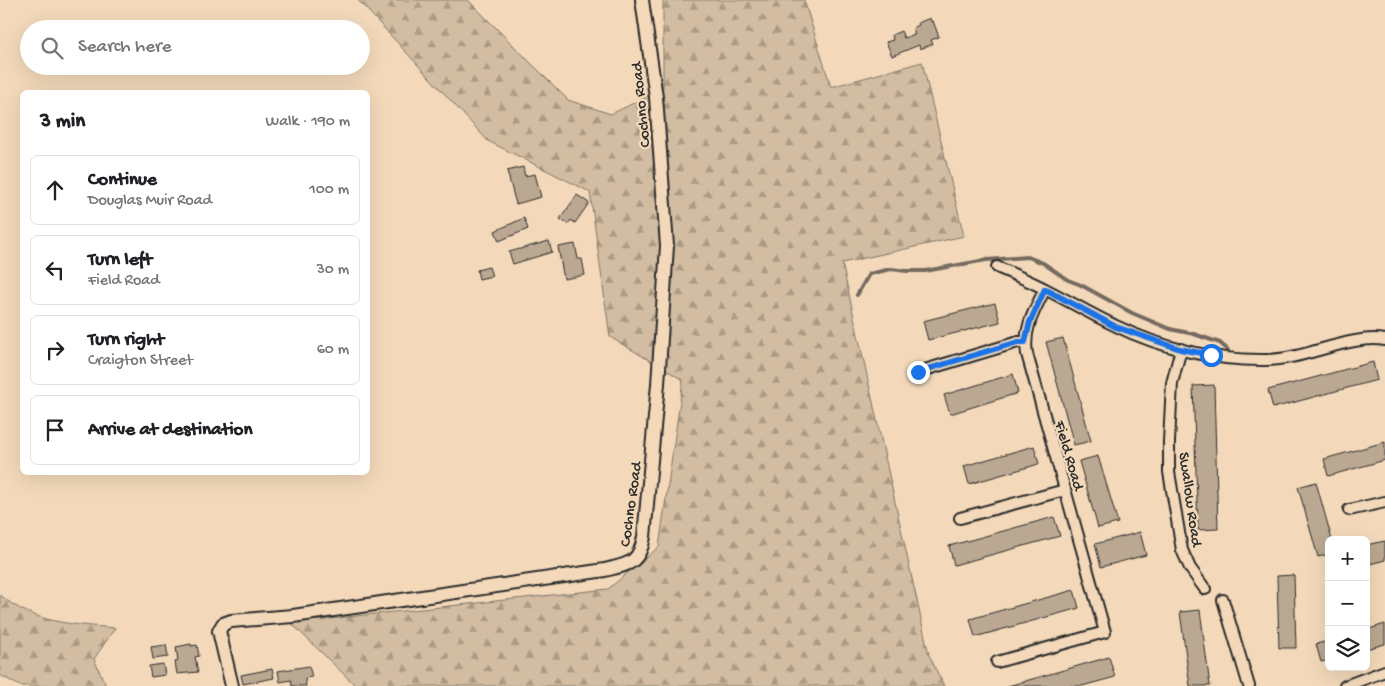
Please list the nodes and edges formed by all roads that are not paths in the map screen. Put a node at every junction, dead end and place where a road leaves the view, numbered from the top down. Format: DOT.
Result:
graph roads {
  1 [pos="642,0"];
  2 [pos="997,267"];
  3 [pos="1045,289"];
  4 [pos="1385,340"];
  5 [pos="1025,342"];
  6 [pos="1180,349"];
  7 [pos="918,372"];
  8 [pos="1065,490"];
  9 [pos="1385,502"];
  10 [pos="1349,510"];
  11 [pos="960,518"];
  12 [pos="1205,589"];
  13 [pos="1223,600"];
  14 [pos="997,662"];
  15 [pos="1385,671"];
  16 [pos="232,686"];
  17 [pos="1249,686"];
  18 [pos="1345,686"];
  1 -- 16 [label="street, Cochno Road"];
  2 -- 3 [label="street"];
  3 -- 5 [label="street"];
  3 -- 6 [label="street"];
  4 -- 6 [label="street"];
  5 -- 7 [label="street"];
  5 -- 8 [label="street, Field Road"];
  6 -- 12 [label="street, Swallow Road"];
  8 -- 11 [label="street"];
  8 -- 14 [label="street, Field Road"];
  9 -- 10 [label="street"];
  13 -- 17 [label="street"];
  15 -- 18 [label="street"];
}
